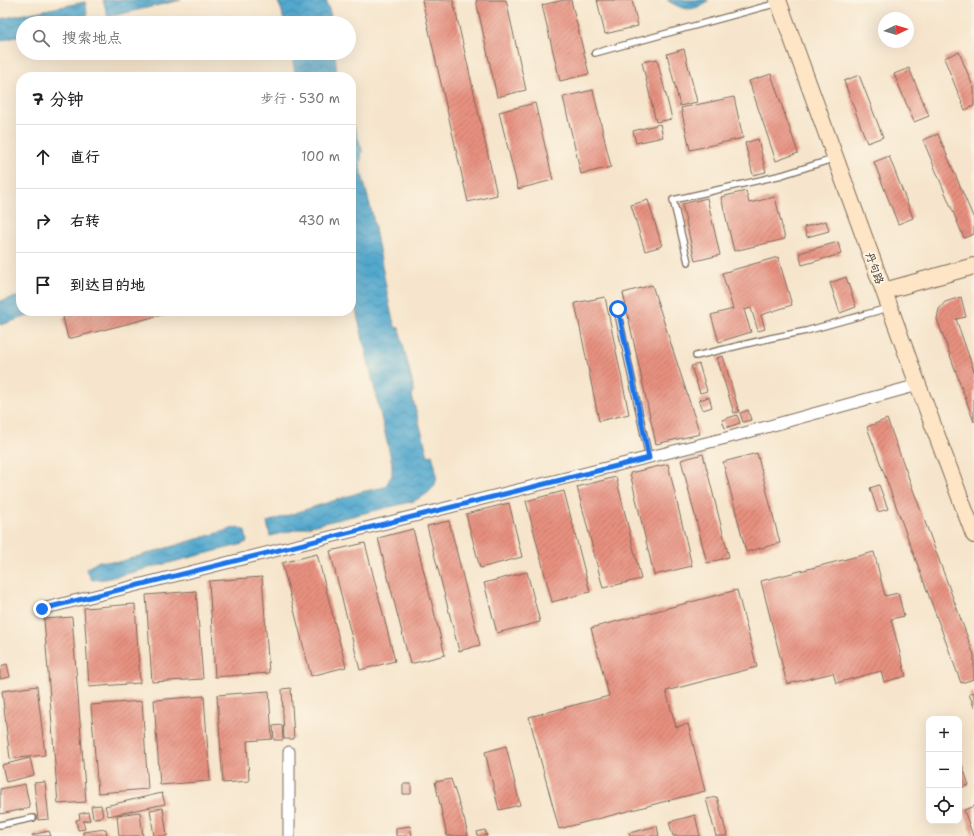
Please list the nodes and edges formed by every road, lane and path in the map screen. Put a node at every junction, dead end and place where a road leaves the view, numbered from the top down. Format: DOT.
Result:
graph roads {
  1 [pos="778,2"];
  2 [pos="595,53"];
  3 [pos="835,158"];
  4 [pos="688,262"];
  5 [pos="974,266"];
  6 [pos="884,291"];
  7 [pos="890,308"];
  8 [pos="618,309"];
  9 [pos="696,356"];
  10 [pos="918,385"];
  11 [pos="649,458"];
  12 [pos="974,535"];
  13 [pos="42,609"];
  14 [pos="289,752"];
  15 [pos="34,818"];
  16 [pos="0,825"];
  17 [pos="289,836"];
  1 -- 2 [label="lane"];
  1 -- 3 [label="street, 丹句路"];
  3 -- 4 [label="lane"];
  3 -- 6 [label="street, 丹句路"];
  5 -- 6 [label="street"];
  6 -- 7 [label="street, 丹句路"];
  7 -- 9 [label="lane"];
  7 -- 10 [label="street, 丹句路"];
  8 -- 11 [label="lane"];
  10 -- 11 [label="street"];
  10 -- 12 [label="street, 丹句路"];
  11 -- 13 [label="street"];
  14 -- 17 [label="street"];
  15 -- 16 [label="lane"];
}
